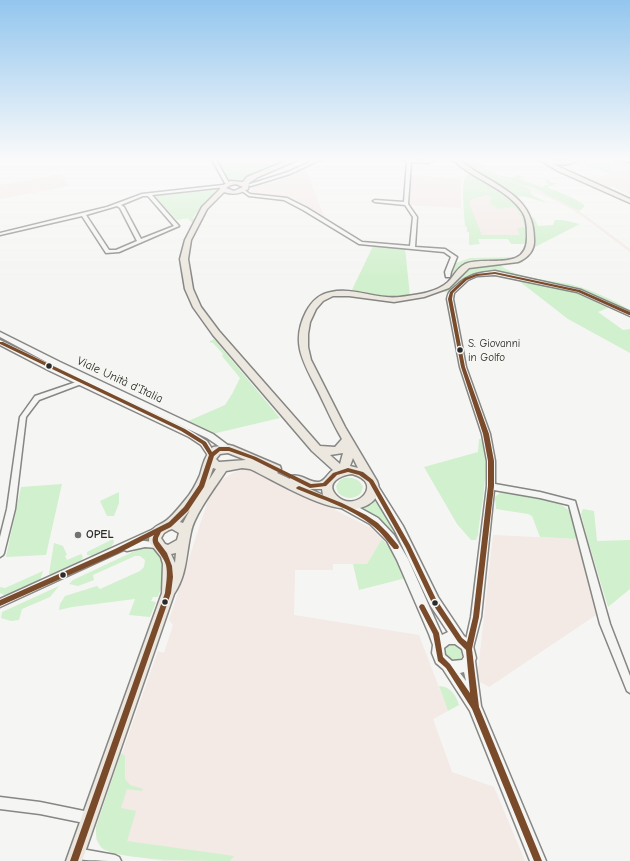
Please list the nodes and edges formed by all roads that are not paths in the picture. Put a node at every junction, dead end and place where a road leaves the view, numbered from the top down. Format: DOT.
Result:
graph roads {
  1 [pos="133,198"];
  2 [pos="153,198"];
  3 [pos="213,198"];
  4 [pos="223,198"];
  5 [pos="278,198"];
  6 [pos="406,198"];
  7 [pos="512,198"];
  8 [pos="375,201"];
  9 [pos="406,204"];
  10 [pos="118,205"];
  11 [pos="83,214"];
  12 [pos="196,224"];
  13 [pos="0,234"];
  14 [pos="140,242"];
  15 [pos="412,247"];
  16 [pos="448,276"];
  17 [pos="630,314"];
  18 [pos="0,340"];
  19 [pos="82,382"];
  20 [pos="347,440"];
  21 [pos="316,448"];
  22 [pos="232,450"];
  23 [pos="212,457"];
  24 [pos="228,465"];
  25 [pos="342,471"];
  26 [pos="328,480"];
  27 [pos="372,483"];
  28 [pos="491,486"];
  29 [pos="342,505"];
  30 [pos="164,527"];
  31 [pos="183,537"];
  32 [pos="1,545"];
  33 [pos="159,547"];
  34 [pos="117,551"];
  35 [pos="0,553"];
  36 [pos="168,593"];
  37 [pos="0,603"];
  38 [pos="460,640"];
  39 [pos="439,645"];
  40 [pos="469,655"];
  41 [pos="448,666"];
  42 [pos="630,688"];
  43 [pos="475,707"];
  44 [pos="0,803"];
  45 [pos="89,818"];
  46 [pos="75,858"];
  47 [pos="115,861"];
  48 [pos="538,861"];
  1 -- 10 [label="street"];
  2 -- 14 [label="street"];
  3 -- 12 [label="main road"];
  4 -- 12 [label="main road"];
  5 -- 15 [label="street"];
  6 -- 9 [label="street"];
  7 -- 20 [label="main road"];
  8 -- 9 [label="street"];
  9 -- 15 [label="street"];
  10 -- 11 [label="street"];
  10 -- 14 [label="street"];
  11 -- 13 [label="street"];
  11 -- 14 [label="street"];
  12 -- 21 [label="main road"];
  15 -- 16 [label="street"];
  17 -- 28 [label="street"];
  18 -- 19 [label="street, Viale Unità d'Italia"];
  18 -- 22 [label="street, Viale Unità d'Italia"];
  19 -- 23 [label="street, Viale Unità d'Italia"];
  19 -- 32 [label="street"];
  20 -- 21 [label="main road"];
  20 -- 25 [label="main road"];
  20 -- 27 [label="main road"];
  21 -- 25 [label="main road"];
  21 -- 26 [label="main road"];
  22 -- 23 [label="main road"];
  22 -- 24 [label="main road"];
  22 -- 26 [label="main road"];
  23 -- 24 [label="main road"];
  23 -- 30 [label="main road"];
  24 -- 29 [label="main road"];
  24 -- 31 [label="main road"];
  25 -- 26 [label="main road"];
  25 -- 27 [label="main road"];
  26 -- 29 [label="main road"];
  27 -- 29 [label="main road"];
  27 -- 38 [label="main road"];
  28 -- 40 [label="street"];
  28 -- 42 [label="street"];
  29 -- 39 [label="main road"];
  30 -- 31 [label="main road"];
  30 -- 33 [label="main road"];
  30 -- 34 [label="street"];
  31 -- 33 [label="main road"];
  31 -- 36 [label="main road"];
  32 -- 35 [label="street"];
  33 -- 34 [label="street"];
  33 -- 36 [label="main road"];
  34 -- 37 [label="street"];
  36 -- 45 [label="main road"];
  38 -- 39 [label="main road"];
  38 -- 40 [label="main road"];
  39 -- 41 [label="main road"];
  40 -- 41 [label="main road"];
  40 -- 43 [label="main road"];
  41 -- 43 [label="main road"];
  43 -- 48 [label="main road"];
  44 -- 45 [label="street"];
  45 -- 46 [label="main road"];
  46 -- 47 [label="street"];
}
